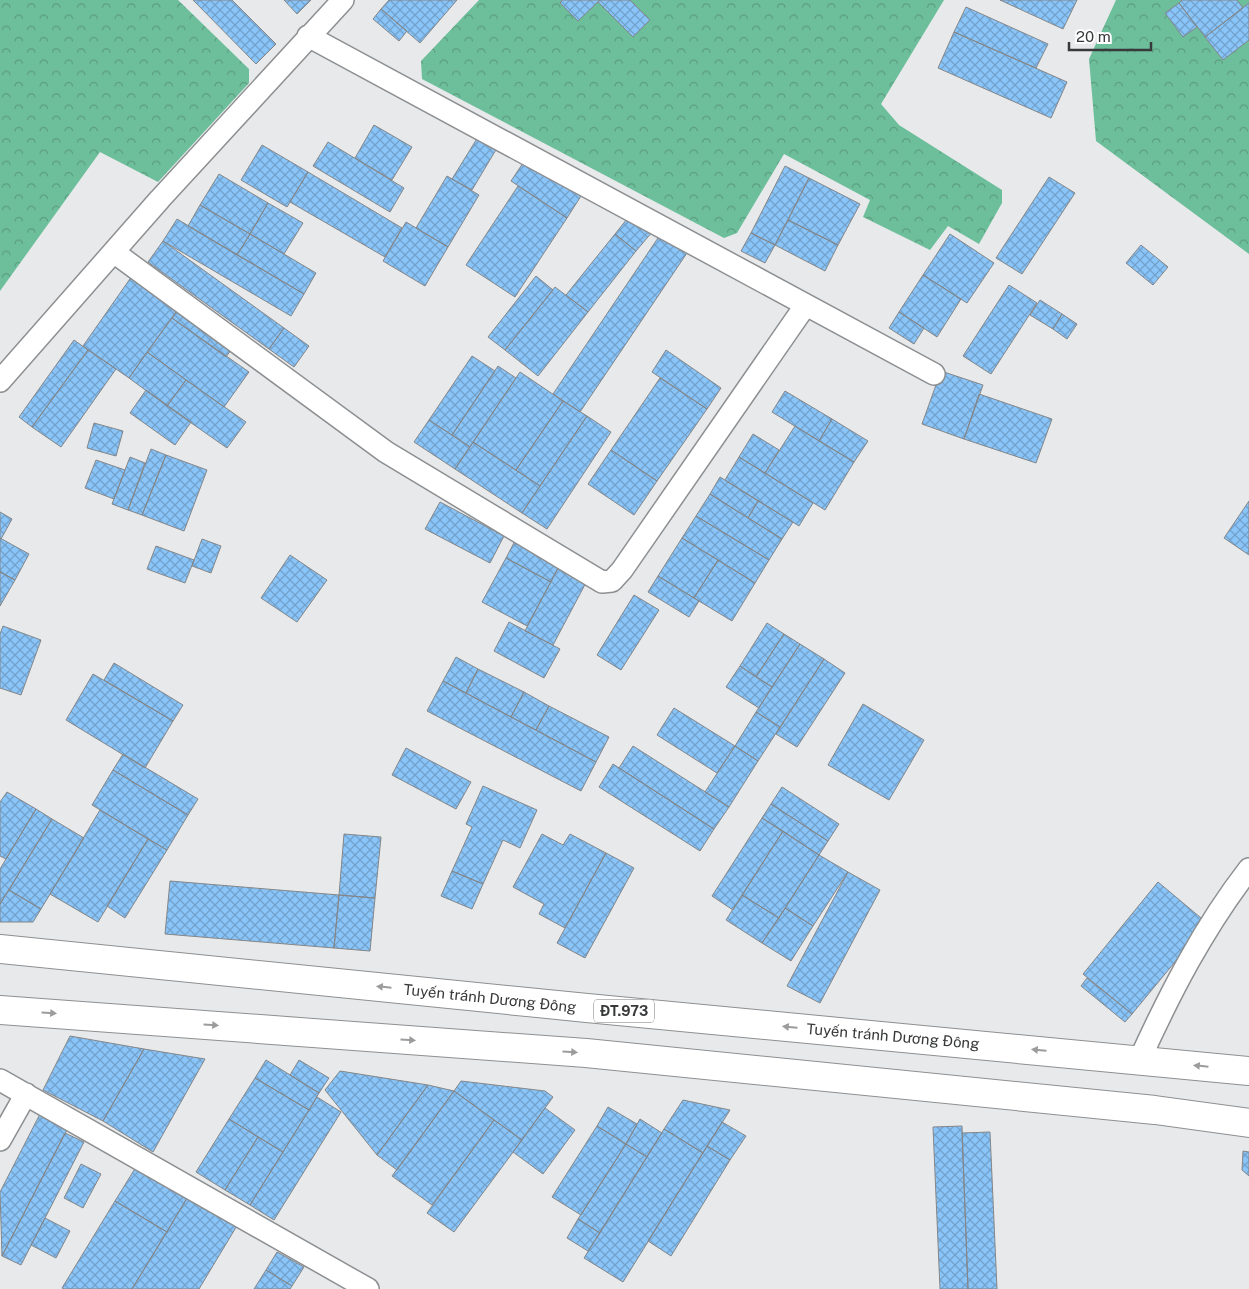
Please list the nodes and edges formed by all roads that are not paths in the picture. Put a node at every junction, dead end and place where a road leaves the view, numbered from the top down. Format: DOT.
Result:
graph roads {
  1 [pos="343,0"];
  2 [pos="308,36"];
  3 [pos="115,253"];
  4 [pos="805,306"];
  5 [pos="934,374"];
  6 [pos="0,381"];
  7 [pos="1249,869"];
  8 [pos="0,948"];
  9 [pos="0,1010"];
  10 [pos="1140,1059"];
  11 [pos="1249,1071"];
  12 [pos="0,1080"];
  13 [pos="26,1094"];
  14 [pos="1249,1123"];
  15 [pos="0,1140"];
  16 [pos="368,1289"];
  1 -- 2 [label="street"];
  2 -- 3 [label="street"];
  2 -- 4 [label="street"];
  3 -- 4 [label="street"];
  3 -- 6 [label="street"];
  4 -- 5 [label="street"];
  7 -- 10 [label="street"];
  10 -- 8 [label="main road, Tuyến tránh Dương Đông / ĐT.973, one-way"];
  9 -- 14 [label="main road, one-way"];
  11 -- 10 [label="main road, Tuyến tránh Dương Đông / ĐT.973, one-way"];
  12 -- 13 [label="street"];
  13 -- 15 [label="street"];
  13 -- 16 [label="street"];
}
